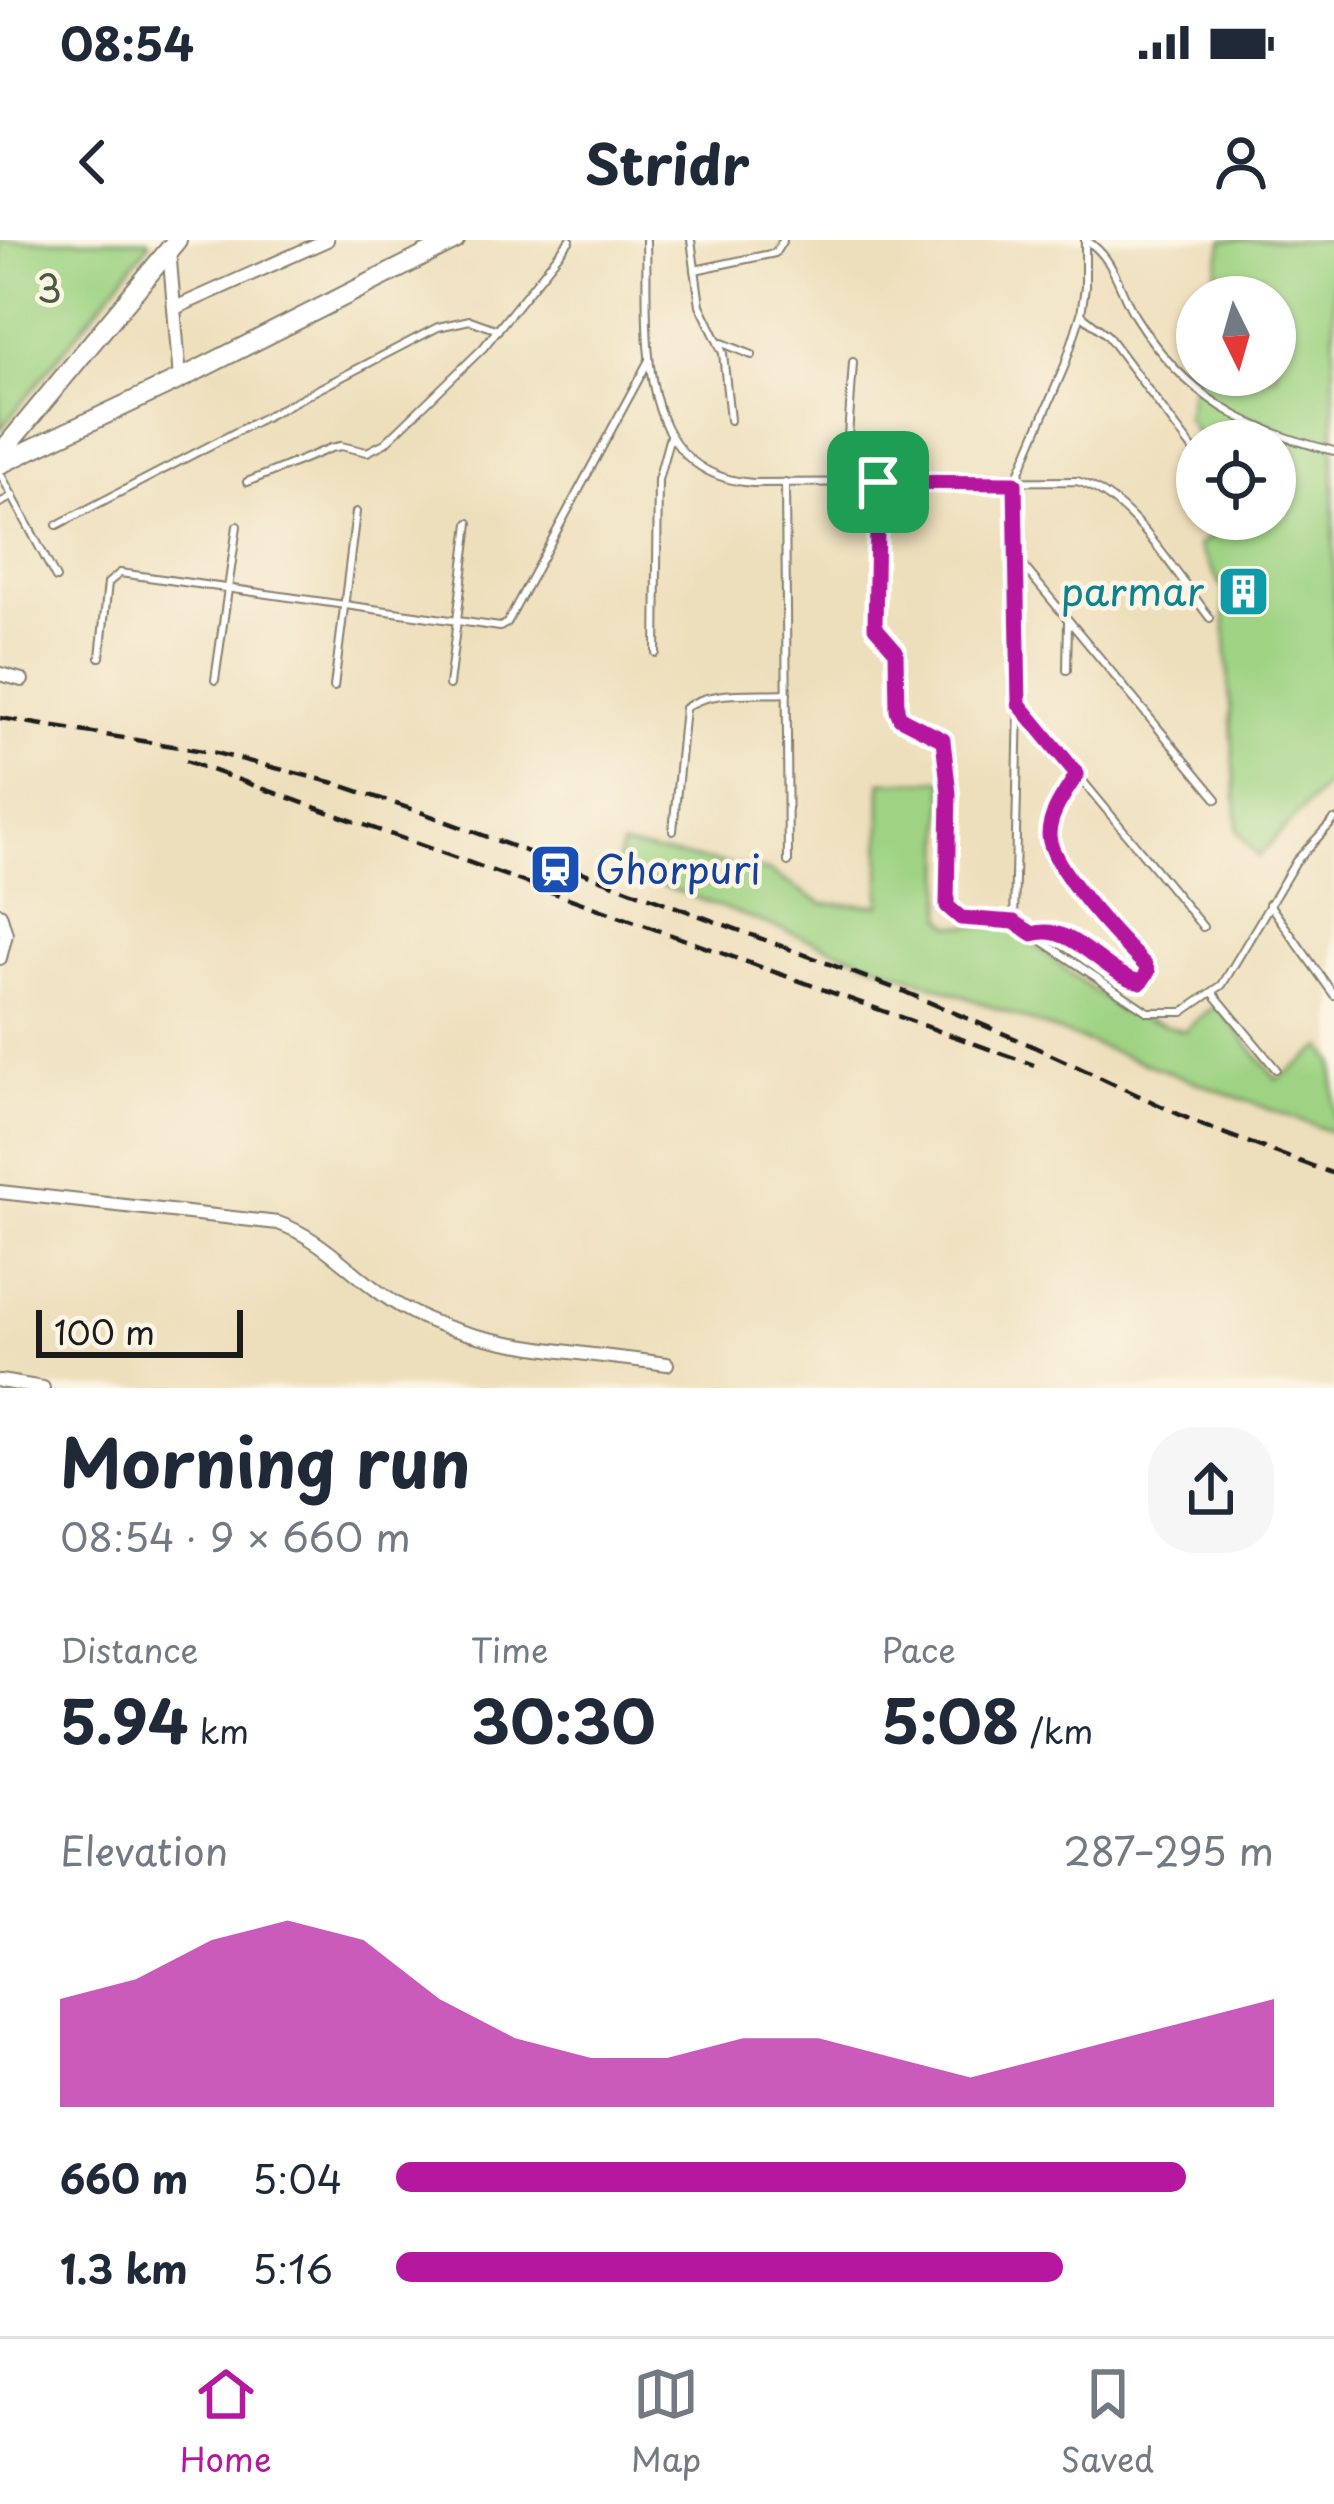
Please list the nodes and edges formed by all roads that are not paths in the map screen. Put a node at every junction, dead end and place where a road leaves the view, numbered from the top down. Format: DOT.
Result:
graph roads {
  1 [pos="327,240"];
  2 [pos="454,240"];
  3 [pos="570,240"];
  4 [pos="646,240"];
  5 [pos="691,240"];
  6 [pos="783,240"];
  7 [pos="1085,240"];
  8 [pos="172,242"];
  9 [pos="694,271"];
  10 [pos="175,308"];
  11 [pos="1081,314"];
  12 [pos="498,330"];
  13 [pos="718,341"];
  14 [pos="752,355"];
  15 [pos="651,357"];
  16 [pos="853,362"];
  17 [pos="181,379"];
  18 [pos="730,420"];
  19 [pos="1176,427"];
  20 [pos="670,434"];
  21 [pos="1334,451"];
  22 [pos="0,454"];
  23 [pos="0,468"];
  24 [pos="247,482"];
  25 [pos="785,482"];
  26 [pos="845,482"];
  27 [pos="878,482"];
  28 [pos="1015,483"];
  29 [pos="13,496"];
  30 [pos="0,503"];
  31 [pos="356,512"];
  32 [pos="469,523"];
  33 [pos="57,525"];
  34 [pos="237,526"];
  35 [pos="1014,554"];
  36 [pos="56,578"];
  37 [pos="227,589"];
  38 [pos="345,605"];
  39 [pos="1068,618"];
  40 [pos="1210,618"];
  41 [pos="457,621"];
  42 [pos="656,652"];
  43 [pos="100,657"];
  44 [pos="1067,670"];
  45 [pos="0,674"];
  46 [pos="22,680"];
  47 [pos="215,680"];
  48 [pos="449,685"];
  49 [pos="334,687"];
  50 [pos="787,693"];
  51 [pos="1019,704"];
  52 [pos="1077,774"];
  53 [pos="1217,799"];
  54 [pos="1334,820"];
  55 [pos="673,831"];
  56 [pos="788,862"];
  57 [pos="1268,904"];
  58 [pos="0,914"];
  59 [pos="1014,922"];
  60 [pos="1203,927"];
  61 [pos="1033,934"];
  62 [pos="0,958"];
  63 [pos="1213,992"];
  64 [pos="1334,994"];
  65 [pos="1276,1069"];
  66 [pos="0,1193"];
  67 [pos="667,1364"];
  68 [pos="0,1381"];
  69 [pos="43,1388"];
  1 -- 10 [label="street"];
  2 -- 17 [label="main road"];
  3 -- 12 [label="lane"];
  4 -- 15 [label="lane"];
  5 -- 9 [label="lane"];
  6 -- 9 [label="lane"];
  7 -- 11 [label="lane"];
  7 -- 21 [label="lane"];
  8 -- 10 [label="street"];
  8 -- 22 [label="main road"];
  9 -- 13 [label="lane"];
  10 -- 17 [label="street"];
  11 -- 19 [label="lane"];
  11 -- 28 [label="lane"];
  12 -- 24 [label="lane"];
  12 -- 33 [label="lane"];
  13 -- 14 [label="lane"];
  13 -- 18 [label="lane"];
  15 -- 20 [label="lane"];
  15 -- 41 [label="lane"];
  16 -- 26 [label="lane"];
  17 -- 23 [label="main road"];
  20 -- 25 [label="lane"];
  20 -- 42 [label="lane"];
  23 -- 29 [label="lane"];
  25 -- 26 [label="lane"];
  25 -- 50 [label="lane"];
  26 -- 27 [label="lane"];
  27 -- 28 [label="lane"];
  27 -- 59 [label="lane"];
  28 -- 35 [label="lane"];
  28 -- 40 [label="lane"];
  29 -- 30 [label="lane"];
  29 -- 36 [label="lane"];
  31 -- 38 [label="lane"];
  32 -- 41 [label="lane"];
  34 -- 37 [label="lane"];
  35 -- 39 [label="lane"];
  35 -- 51 [label="lane"];
  37 -- 38 [label="lane"];
  37 -- 43 [label="lane"];
  37 -- 47 [label="lane"];
  38 -- 41 [label="lane"];
  38 -- 49 [label="lane"];
  39 -- 44 [label="lane"];
  39 -- 53 [label="lane"];
  41 -- 48 [label="lane"];
  45 -- 46 [label="street"];
  50 -- 55 [label="lane"];
  50 -- 56 [label="lane"];
  51 -- 52 [label="lane"];
  51 -- 59 [label="lane"];
  52 -- 60 [label="lane"];
  52 -- 61 [label="lane"];
  54 -- 57 [label="lane"];
  57 -- 63 [label="lane"];
  57 -- 64 [label="lane"];
  58 -- 62 [label="street"];
  59 -- 61 [label="lane"];
  61 -- 63 [label="lane"];
  63 -- 65 [label="lane"];
  66 -- 67 [label="street"];
  68 -- 69 [label="street"];
}
